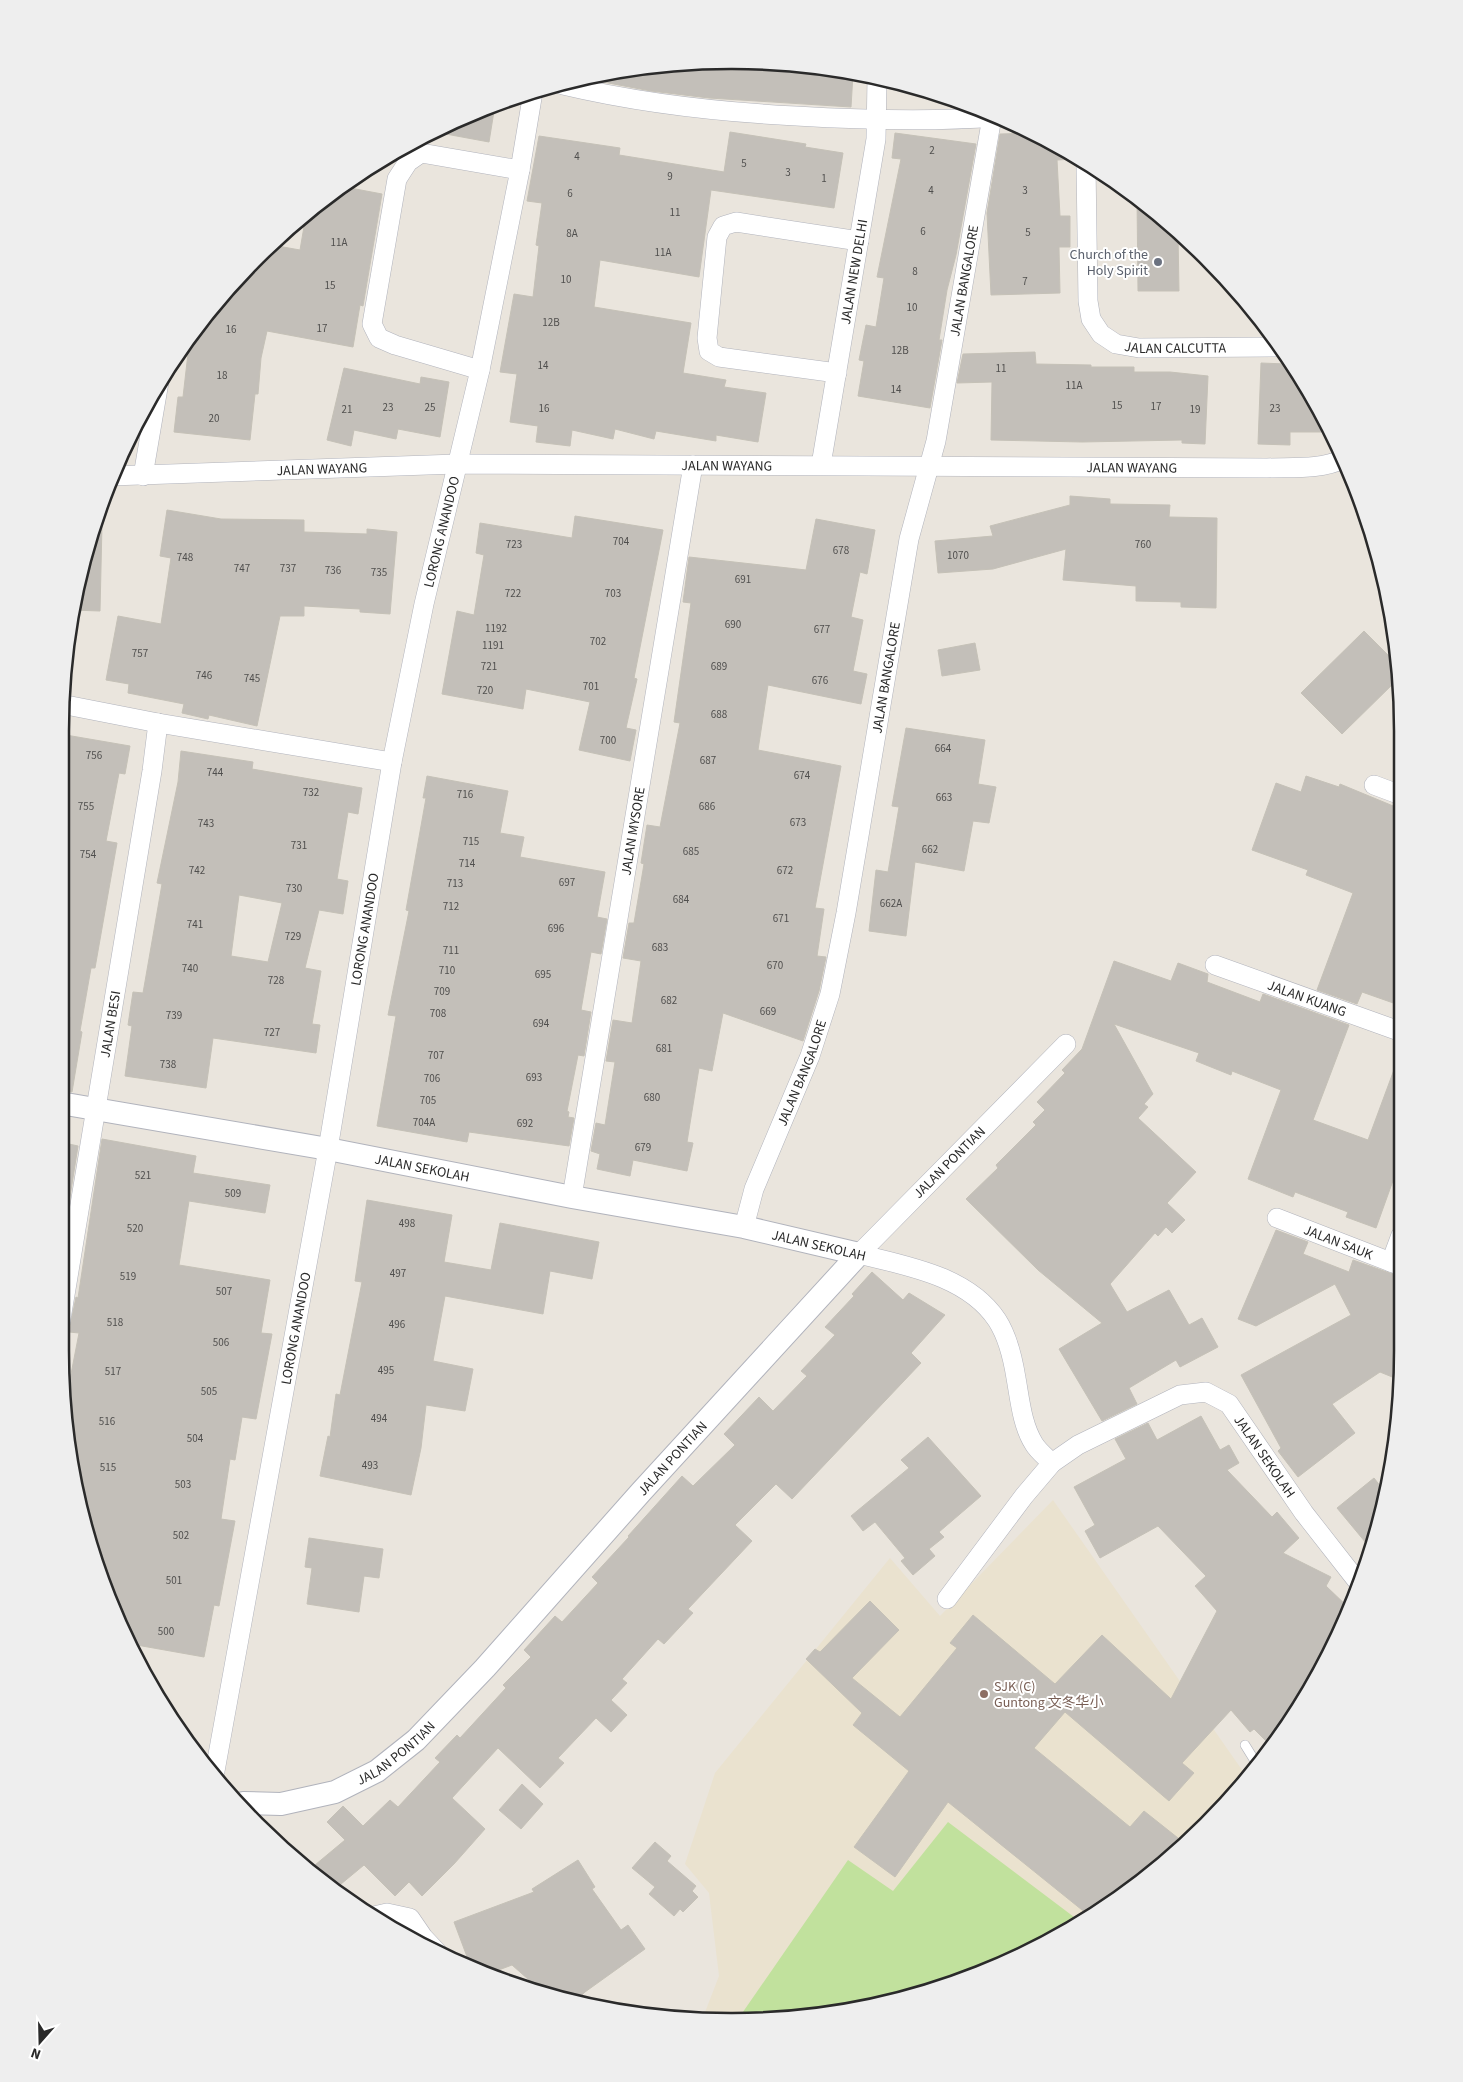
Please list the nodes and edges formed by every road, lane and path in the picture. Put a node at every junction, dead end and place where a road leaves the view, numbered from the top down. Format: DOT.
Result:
graph roads {
  1 [pos="877,85"];
  2 [pos="578,87"];
  3 [pos="532,100"];
  4 [pos="981,117"];
  5 [pos="876,121"];
  6 [pos="993,123"];
  7 [pos="520,170"];
  8 [pos="1086,172"];
  9 [pos="859,241"];
  10 [pos="1271,347"];
  11 [pos="480,370"];
  12 [pos="837,373"];
  13 [pos="155,405"];
  14 [pos="1337,462"];
  15 [pos="457,464"];
  16 [pos="693,464"];
  17 [pos="821,465"];
  18 [pos="930,466"];
  19 [pos="120,476"];
  20 [pos="143,476"];
  21 [pos="70,705"];
  22 [pos="158,723"];
  23 [pos="392,762"];
  24 [pos="1374,784"];
  25 [pos="1394,792"];
  26 [pos="1215,965"];
  27 [pos="1394,1029"];
  28 [pos="1066,1044"];
  29 [pos="69,1105"];
  30 [pos="95,1109"];
  31 [pos="328,1149"];
  32 [pos="572,1197"];
  33 [pos="1277,1218"];
  34 [pos="744,1227"];
  35 [pos="859,1254"];
  36 [pos="1394,1263"];
  37 [pos="69,1269"];
  38 [pos="1052,1463"];
  39 [pos="1354,1577"];
  40 [pos="947,1599"];
  41 [pos="1245,1745"];
  42 [pos="1253,1758"];
  43 [pos="216,1766"];
  44 [pos="248,1803"];
  45 [pos="383,1914"];
  46 [pos="423,1937"];
  1 -- 5 [label="street, JALAN NEW DELHI"];
  2 -- 5 [label="street"];
  3 -- 7 [label="street, LORONG ANANDOO"];
  4 -- 5 [label="street"];
  5 -- 9 [label="street, JALAN NEW DELHI"];
  6 -- 18 [label="street, JALAN BANGALORE"];
  7 -- 11 [label="street, LORONG ANANDOO"];
  7 -- 11 [label="street"];
  8 -- 10 [label="street, JALAN CALCUTTA"];
  9 -- 12 [label="street, JALAN NEW DELHI"];
  9 -- 12 [label="street"];
  11 -- 15 [label="street, LORONG ANANDOO"];
  12 -- 17 [label="street, JALAN NEW DELHI"];
  13 -- 20 [label="street"];
  14 -- 18 [label="street, JALAN WAYANG"];
  15 -- 16 [label="street, JALAN WAYANG"];
  15 -- 20 [label="street, JALAN WAYANG"];
  15 -- 23 [label="street, LORONG ANANDOO"];
  16 -- 17 [label="street, JALAN WAYANG"];
  16 -- 32 [label="street, JALAN MYSORE"];
  17 -- 18 [label="street, JALAN WAYANG"];
  18 -- 34 [label="street, JALAN BANGALORE"];
  19 -- 20 [label="street, JALAN WAYANG"];
  21 -- 22 [label="street"];
  22 -- 23 [label="street"];
  22 -- 30 [label="street, JALAN BESI"];
  23 -- 31 [label="street, LORONG ANANDOO"];
  24 -- 25 [label="street"];
  26 -- 27 [label="street, JALAN KUANG"];
  28 -- 35 [label="street, JALAN PONTIAN"];
  29 -- 30 [label="street, JALAN SEKOLAH"];
  30 -- 31 [label="street, JALAN SEKOLAH"];
  30 -- 37 [label="street, JALAN BESI"];
  31 -- 32 [label="street, JALAN SEKOLAH"];
  31 -- 43 [label="street, LORONG ANANDOO"];
  32 -- 34 [label="street, JALAN SEKOLAH"];
  33 -- 36 [label="street, JALAN SAUK"];
  34 -- 35 [label="street, JALAN SEKOLAH"];
  35 -- 38 [label="street, JALAN SEKOLAH"];
  35 -- 44 [label="street, JALAN PONTIAN"];
  38 -- 39 [label="street, JALAN SEKOLAH"];
  38 -- 40 [label="street"];
  41 -- 42 [label="lane"];
  45 -- 46 [label="street"];
}
